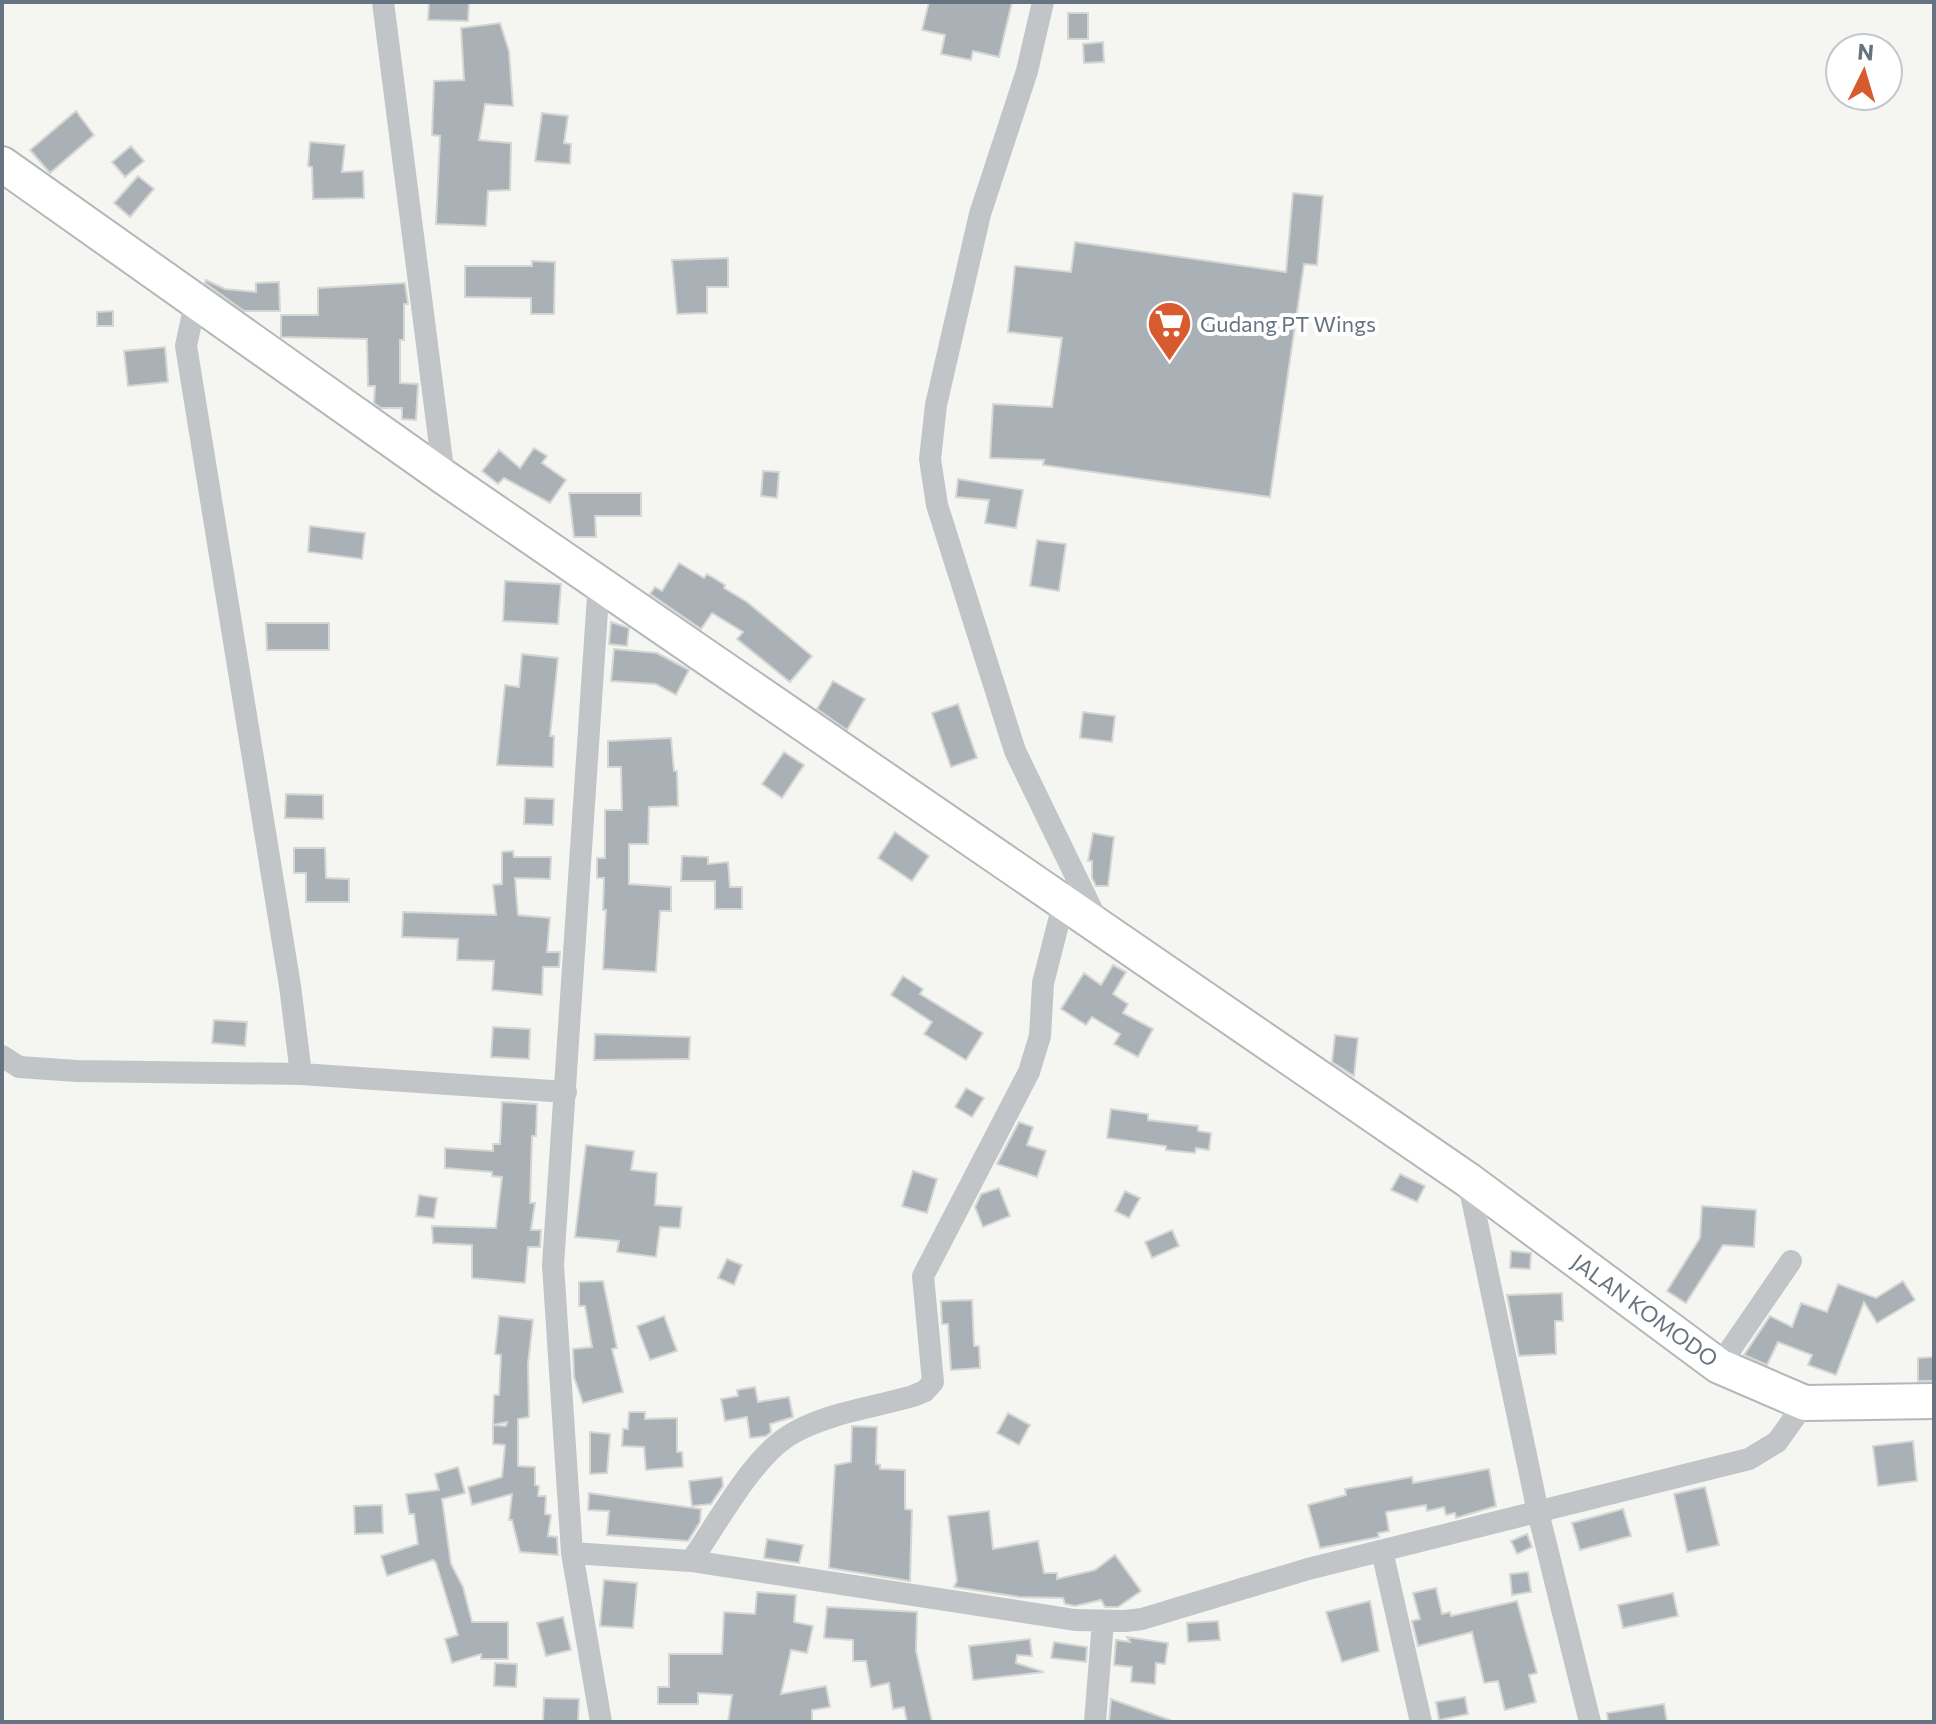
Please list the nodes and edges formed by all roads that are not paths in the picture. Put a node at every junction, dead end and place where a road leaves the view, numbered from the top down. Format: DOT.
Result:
graph roads {
  1 [pos="383,2"];
  2 [pos="1043,2"];
  3 [pos="2,164"];
  4 [pos="196,299"];
  5 [pos="444,477"];
  6 [pos="599,581"];
  7 [pos="1063,905"];
  8 [pos="1101,928"];
  9 [pos="2,1056"];
  10 [pos="301,1074"];
  11 [pos="566,1092"];
  12 [pos="1468,1180"];
  13 [pos="1791,1261"];
  14 [pos="1719,1366"];
  15 [pos="1934,1401"];
  16 [pos="1805,1403"];
  17 [pos="1538,1512"];
  18 [pos="1382,1551"];
  19 [pos="572,1553"];
  20 [pos="691,1561"];
  21 [pos="1103,1621"];
  22 [pos="601,1722"];
  23 [pos="1095,1722"];
  24 [pos="1421,1722"];
  25 [pos="1590,1722"];
  1 -- 5 [label="street"];
  2 -- 8 [label="street"];
  3 -- 4 [label="highway, JALAN KOMODO"];
  4 -- 5 [label="highway, JALAN KOMODO"];
  4 -- 10 [label="street"];
  5 -- 6 [label="highway, JALAN KOMODO"];
  6 -- 7 [label="highway, JALAN KOMODO"];
  6 -- 11 [label="street"];
  7 -- 8 [label="highway, JALAN KOMODO"];
  7 -- 20 [label="street"];
  8 -- 12 [label="highway, JALAN KOMODO"];
  9 -- 10 [label="street"];
  10 -- 11 [label="street"];
  11 -- 19 [label="street"];
  12 -- 14 [label="highway, JALAN KOMODO"];
  12 -- 17 [label="street"];
  13 -- 14 [label="street"];
  14 -- 16 [label="highway, JALAN KOMODO"];
  15 -- 16 [label="highway, JALAN KOMODO"];
  16 -- 17 [label="street"];
  17 -- 18 [label="street"];
  17 -- 25 [label="street"];
  18 -- 21 [label="street"];
  18 -- 24 [label="street"];
  19 -- 20 [label="street"];
  19 -- 22 [label="street"];
  20 -- 21 [label="street"];
  21 -- 23 [label="street"];
}
